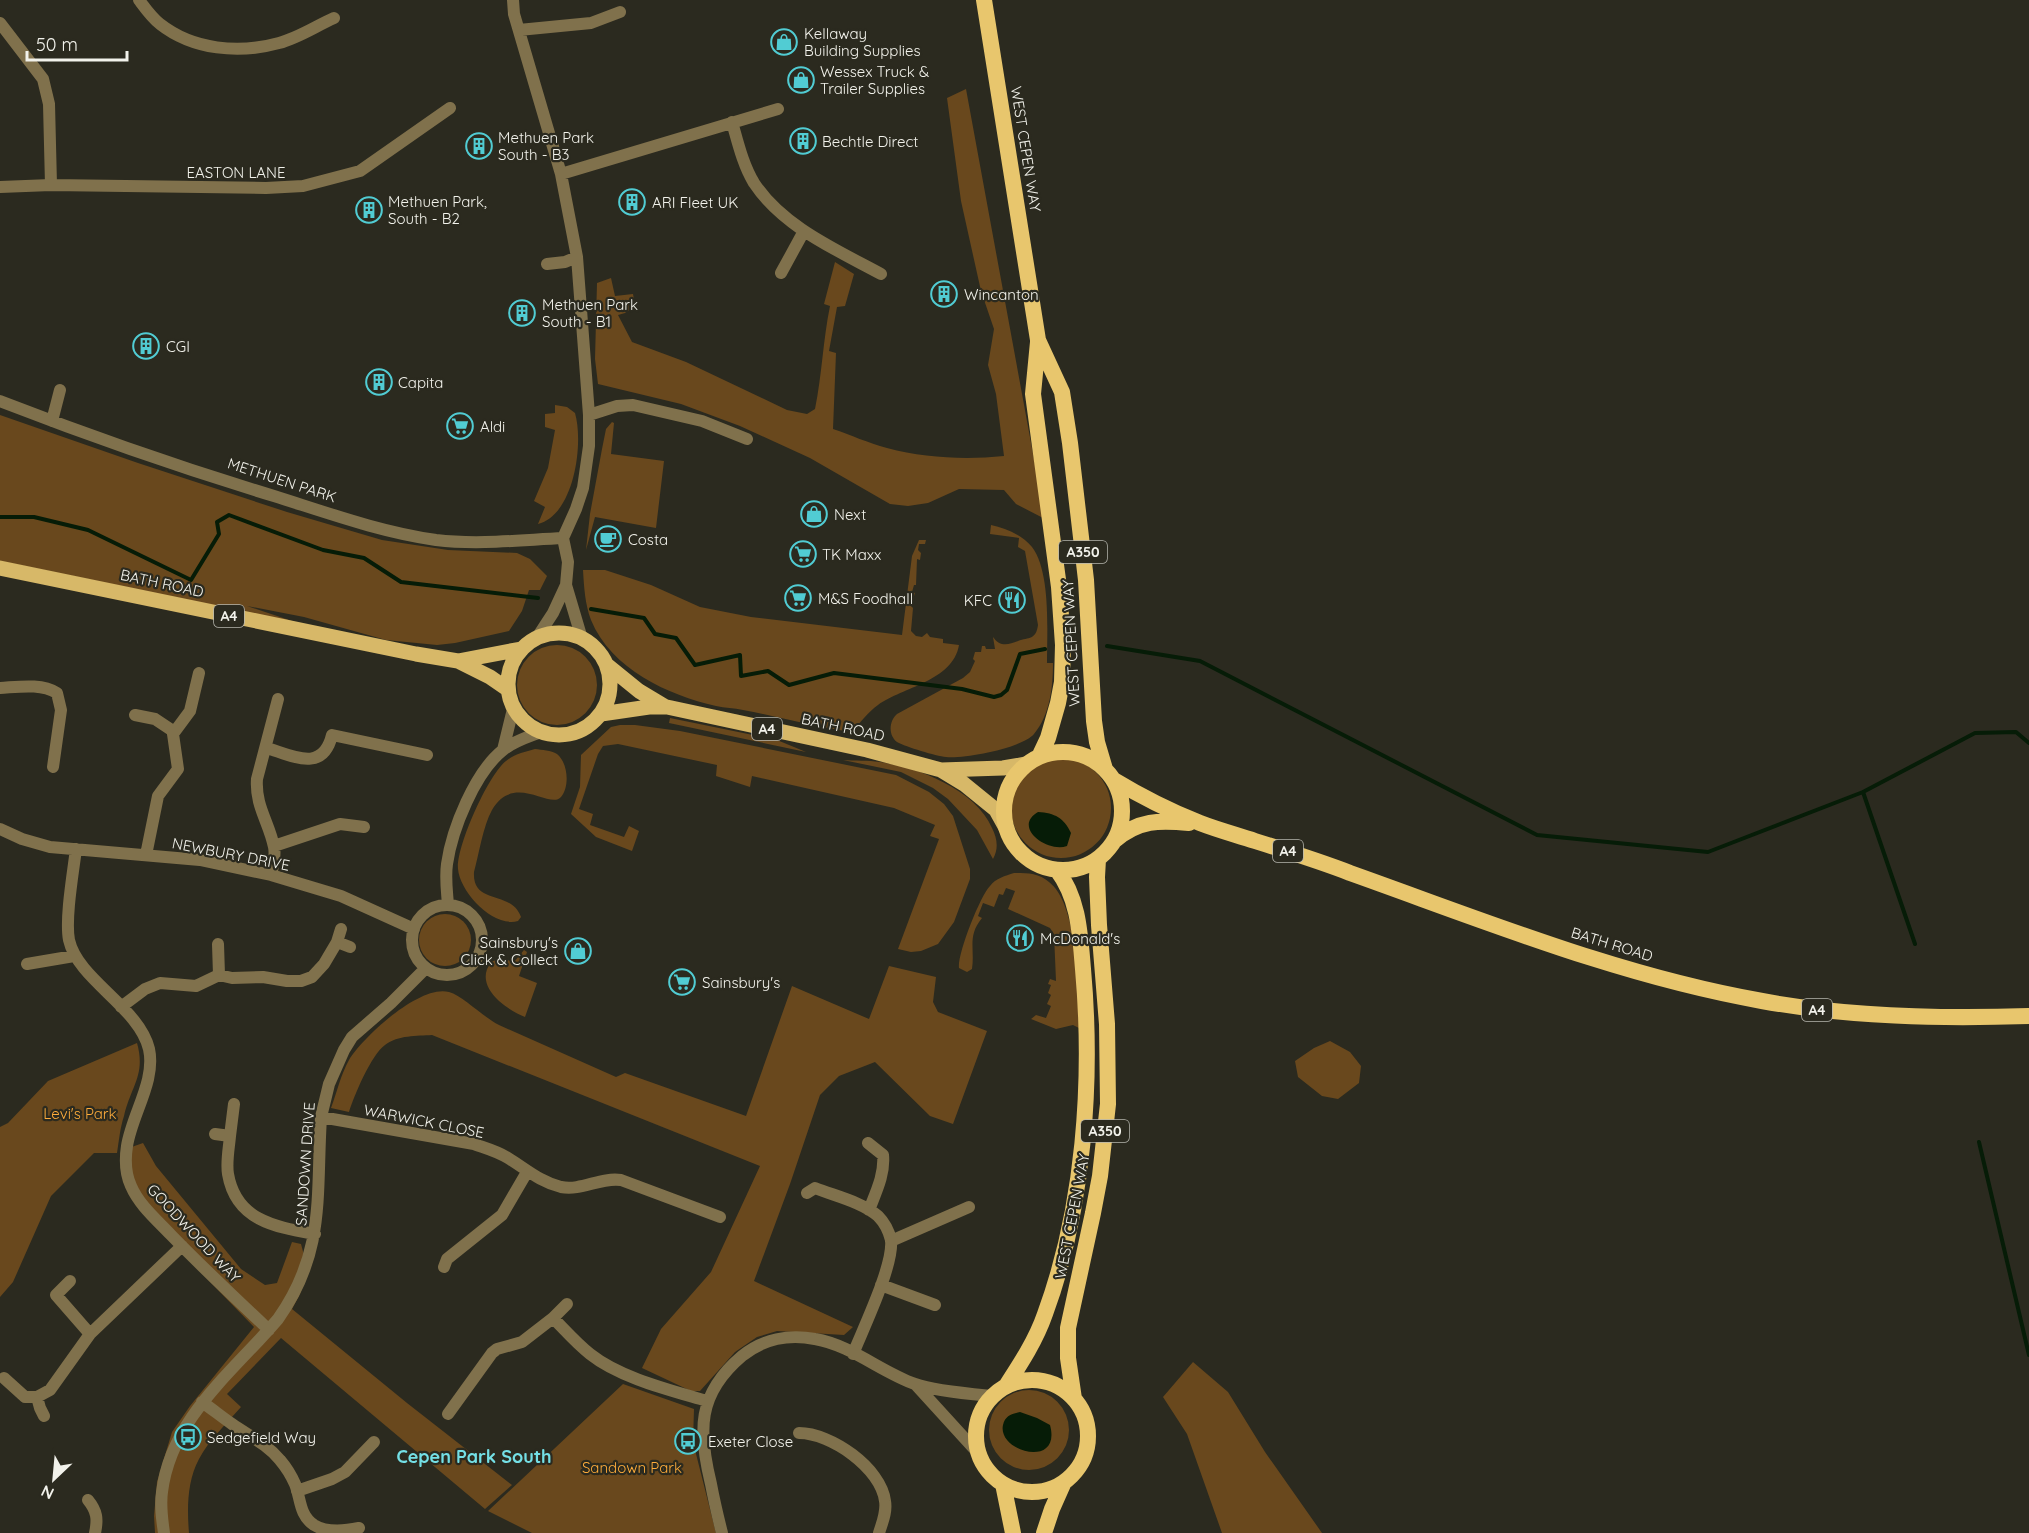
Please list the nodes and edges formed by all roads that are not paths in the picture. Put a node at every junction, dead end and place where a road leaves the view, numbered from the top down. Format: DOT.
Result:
graph roads {
  1 [pos="139,0"];
  2 [pos="513,0"];
  3 [pos="984,0"];
  4 [pos="620,12"];
  5 [pos="334,18"];
  6 [pos="0,23"];
  7 [pos="519,30"];
  8 [pos="450,108"];
  9 [pos="778,109"];
  10 [pos="732,122"];
  11 [pos="561,174"];
  12 [pos="51,185"];
  13 [pos="0,187"];
  14 [pos="804,231"];
  15 [pos="577,257"];
  16 [pos="546,264"];
  17 [pos="781,273"];
  18 [pos="881,274"];
  19 [pos="1038,340"];
  20 [pos="60,390"];
  21 [pos="0,401"];
  22 [pos="589,415"];
  23 [pos="52,421"];
  24 [pos="747,438"];
  25 [pos="563,538"];
  26 [pos="0,568"];
  27 [pos="566,585"];
  28 [pos="538,636"];
  29 [pos="582,639"];
  30 [pos="521,649"];
  31 [pos="458,661"];
  32 [pos="608,665"];
  33 [pos="199,673"];
  34 [pos="0,688"];
  35 [pos="506,688"];
  36 [pos="278,699"];
  37 [pos="667,707"];
  38 [pos="513,709"];
  39 [pos="601,714"];
  40 [pos="135,715"];
  41 [pos="174,732"];
  42 [pos="541,732"];
  43 [pos="267,748"];
  44 [pos="503,750"];
  45 [pos="427,755"];
  46 [pos="1033,760"];
  47 [pos="53,767"];
  48 [pos="941,770"];
  49 [pos="1110,775"];
  50 [pos="1202,824"];
  51 [pos="364,827"];
  52 [pos="1006,828"];
  53 [pos="0,830"];
  54 [pos="1114,841"];
  55 [pos="274,846"];
  56 [pos="76,849"];
  57 [pos="146,855"];
  58 [pos="1098,859"];
  59 [pos="1057,870"];
  60 [pos="271,874"];
  61 [pos="448,905"];
  62 [pos="341,929"];
  63 [pos="414,929"];
  64 [pos="337,942"];
  65 [pos="218,944"];
  66 [pos="350,947"];
  67 [pos="74,956"];
  68 [pos="27,964"];
  69 [pos="426,968"];
  70 [pos="219,975"];
  71 [pos="121,1006"];
  72 [pos="2029,1016"];
  73 [pos="234,1104"];
  74 [pos="321,1117"];
  75 [pos="215,1134"];
  76 [pos="230,1136"];
  77 [pos="868,1143"];
  78 [pos="528,1172"];
  79 [pos="811,1187"];
  80 [pos="969,1207"];
  81 [pos="698,1209"];
  82 [pos="869,1210"];
  83 [pos="720,1217"];
  84 [pos="694,1221"];
  85 [pos="315,1234"];
  86 [pos="891,1241"];
  87 [pos="182,1246"];
  88 [pos="444,1266"];
  89 [pos="70,1281"];
  90 [pos="881,1285"];
  91 [pos="567,1304"];
  92 [pos="935,1305"];
  93 [pos="553,1317"];
  94 [pos="269,1330"];
  95 [pos="90,1334"];
  96 [pos="853,1354"];
  97 [pos="4,1378"];
  98 [pos="916,1385"];
  99 [pos="1006,1386"];
  100 [pos="992,1396"];
  101 [pos="38,1398"];
  102 [pos="1074,1399"];
  103 [pos="707,1401"];
  104 [pos="202,1402"];
  105 [pos="448,1414"];
  106 [pos="45,1416"];
  107 [pos="799,1433"];
  108 [pos="374,1442"];
  109 [pos="978,1453"];
  110 [pos="1064,1482"];
  111 [pos="1003,1484"];
  112 [pos="297,1491"];
  113 [pos="88,1500"];
  114 [pos="359,1528"];
  115 [pos="95,1533"];
  116 [pos="164,1533"];
  117 [pos="723,1533"];
  118 [pos="879,1533"];
  119 [pos="1013,1533"];
  120 [pos="1044,1533"];
  1 -- 5 [label="street"];
  2 -- 7 [label="street"];
  3 -- 19 [label="highway, WEST CEPEN WAY / A350"];
  4 -- 7 [label="street"];
  6 -- 12 [label="street"];
  7 -- 11 [label="street"];
  8 -- 12 [label="street, EASTON LANE"];
  9 -- 10 [label="street"];
  10 -- 11 [label="street"];
  10 -- 14 [label="street"];
  11 -- 15 [label="street"];
  12 -- 13 [label="street, EASTON LANE"];
  14 -- 17 [label="street"];
  14 -- 18 [label="street"];
  15 -- 16 [label="street"];
  15 -- 22 [label="street"];
  19 -- 46 [label="highway, WEST CEPEN WAY / A350"];
  19 -- 49 [label="highway, WEST CEPEN WAY / A350"];
  20 -- 23 [label="street"];
  21 -- 23 [label="street, METHUEN PARK"];
  22 -- 24 [label="street"];
  22 -- 25 [label="street"];
  23 -- 25 [label="street, METHUEN PARK"];
  25 -- 27 [label="street"];
  26 -- 31 [label="main road, BATH ROAD / A4"];
  27 -- 28 [label="street"];
  27 -- 29 [label="street"];
  28 -- 29 [label="main road"];
  28 -- 30 [label="main road, A4"];
  29 -- 32 [label="main road, A4"];
  30 -- 31 [label="main road, BATH ROAD / A4"];
  30 -- 35 [label="main road, A4"];
  31 -- 35 [label="main road, BATH ROAD"];
  32 -- 37 [label="main road, BATH ROAD / A4"];
  32 -- 39 [label="main road"];
  33 -- 41 [label="street"];
  34 -- 47 [label="street"];
  35 -- 38 [label="main road"];
  36 -- 43 [label="street"];
  37 -- 39 [label="main road, BATH ROAD / A4"];
  37 -- 48 [label="main road, BATH ROAD / A4"];
  38 -- 42 [label="main road"];
  38 -- 44 [label="street"];
  39 -- 42 [label="main road, A4"];
  40 -- 41 [label="street"];
  41 -- 57 [label="street"];
  42 -- 44 [label="street"];
  43 -- 45 [label="street"];
  43 -- 55 [label="street"];
  44 -- 61 [label="street"];
  46 -- 48 [label="main road, BATH ROAD / A4"];
  46 -- 49 [label="highway"];
  46 -- 52 [label="highway"];
  48 -- 52 [label="main road, BATH ROAD / A4"];
  49 -- 50 [label="highway, BATH ROAD / A4"];
  49 -- 54 [label="highway"];
  50 -- 54 [label="highway, BATH ROAD / A4"];
  50 -- 72 [label="highway, BATH ROAD / A4"];
  51 -- 55 [label="street"];
  52 -- 59 [label="highway"];
  53 -- 56 [label="street, NEWBURY DRIVE"];
  54 -- 58 [label="highway"];
  55 -- 60 [label="street"];
  56 -- 57 [label="street, NEWBURY DRIVE"];
  56 -- 67 [label="street"];
  57 -- 60 [label="street, NEWBURY DRIVE"];
  58 -- 59 [label="highway"];
  58 -- 102 [label="highway, WEST CEPEN WAY / A350"];
  59 -- 99 [label="highway, WEST CEPEN WAY / A350"];
  60 -- 63 [label="street, NEWBURY DRIVE"];
  61 -- 63 [label="street"];
  61 -- 69 [label="street"];
  62 -- 64 [label="street"];
  63 -- 69 [label="street"];
  64 -- 66 [label="street"];
  64 -- 70 [label="street"];
  65 -- 70 [label="street"];
  67 -- 68 [label="street"];
  67 -- 71 [label="street, GOODWOOD WAY"];
  69 -- 74 [label="street, SANDOWN DRIVE"];
  70 -- 71 [label="street"];
  71 -- 87 [label="street, GOODWOOD WAY"];
  73 -- 76 [label="street"];
  74 -- 78 [label="street, WARWICK CLOSE"];
  74 -- 85 [label="street, SANDOWN DRIVE"];
  75 -- 76 [label="street"];
  76 -- 85 [label="street"];
  77 -- 82 [label="street"];
  78 -- 81 [label="street, WARWICK CLOSE"];
  78 -- 88 [label="street"];
  79 -- 82 [label="street"];
  80 -- 86 [label="street"];
  81 -- 83 [label="street, WARWICK CLOSE"];
  81 -- 84 [label="street"];
  82 -- 86 [label="street"];
  85 -- 94 [label="street, SANDOWN DRIVE"];
  86 -- 90 [label="street"];
  87 -- 94 [label="street, GOODWOOD WAY"];
  87 -- 95 [label="street"];
  89 -- 95 [label="street"];
  90 -- 92 [label="street"];
  90 -- 96 [label="street"];
  91 -- 93 [label="street"];
  93 -- 103 [label="street"];
  93 -- 105 [label="street"];
  94 -- 104 [label="street, SANDOWN DRIVE"];
  95 -- 101 [label="street"];
  96 -- 98 [label="street"];
  96 -- 103 [label="street"];
  97 -- 101 [label="street"];
  98 -- 100 [label="street"];
  98 -- 109 [label="street"];
  99 -- 100 [label="highway"];
  99 -- 102 [label="highway"];
  100 -- 109 [label="highway"];
  101 -- 106 [label="street"];
  102 -- 110 [label="highway"];
  103 -- 117 [label="street"];
  104 -- 112 [label="street"];
  104 -- 116 [label="street, SANDOWN DRIVE"];
  107 -- 118 [label="street"];
  108 -- 112 [label="street"];
  109 -- 111 [label="highway"];
  110 -- 111 [label="highway"];
  110 -- 120 [label="highway"];
  111 -- 119 [label="highway"];
  112 -- 114 [label="street"];
  113 -- 115 [label="street"];
}
